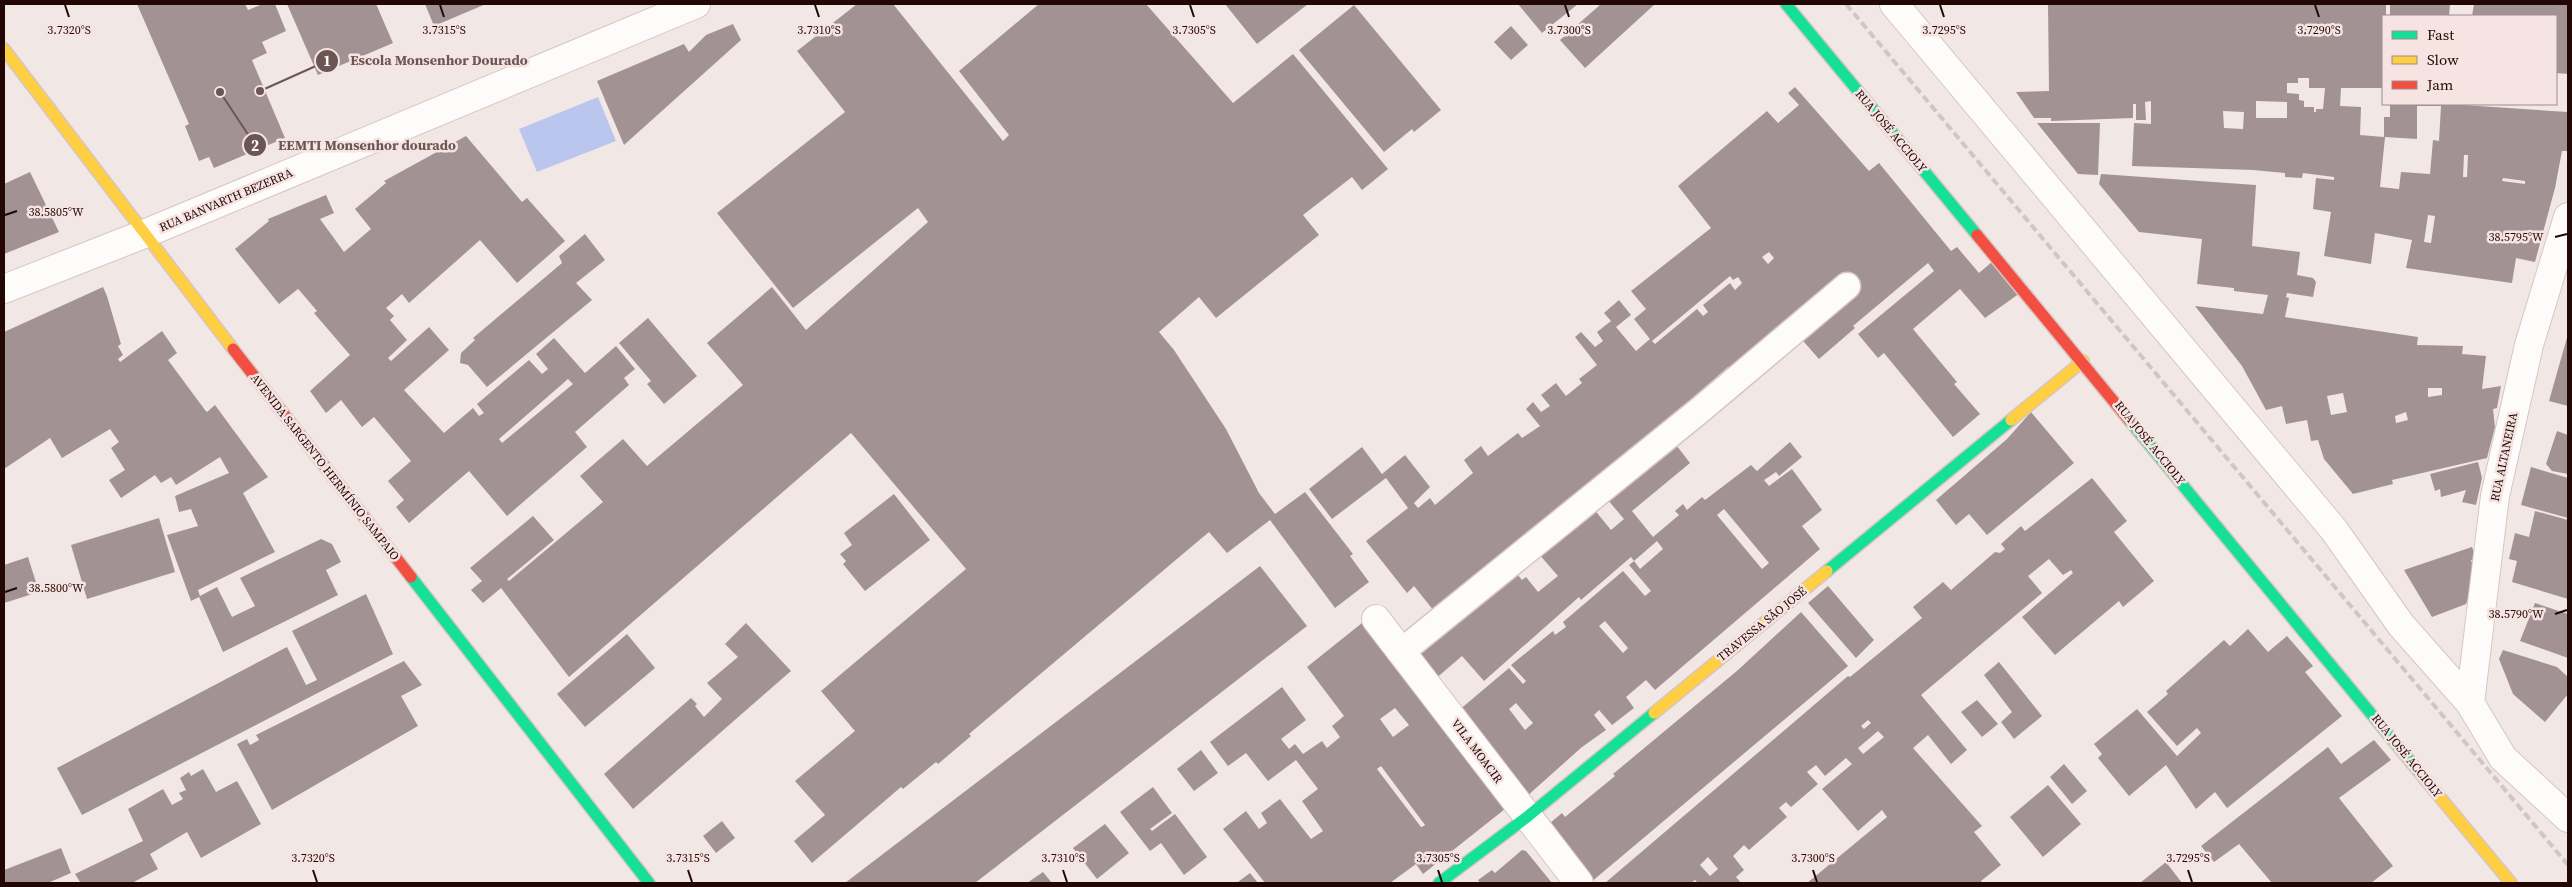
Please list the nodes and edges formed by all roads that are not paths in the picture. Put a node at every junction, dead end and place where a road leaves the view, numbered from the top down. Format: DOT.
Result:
graph roads {
  1 [pos="696,4"];
  2 [pos="1786,4"];
  3 [pos="1894,4"];
  4 [pos="4,49"];
  5 [pos="2568,217"];
  6 [pos="144,234"];
  7 [pos="1847,286"];
  8 [pos="4,289"];
  9 [pos="2083,361"];
  10 [pos="1376,619"];
  11 [pos="1401,652"];
  12 [pos="2470,703"];
  13 [pos="1527,817"];
  14 [pos="2568,818"];
  15 [pos="649,883"];
  16 [pos="1439,883"];
  17 [pos="1578,883"];
  18 [pos="2511,883"];
  1 -- 6 [label="street, RUA BANVARTH BEZERRA"];
  2 -- 9 [label="street, RUA JOSÉ ACCIOLY"];
  3 -- 12 [label="street"];
  4 -- 6 [label="street, AVENIDA SARGENTO HERMÍNIO SAMPAIO"];
  5 -- 12 [label="street, RUA ALTANEIRA"];
  6 -- 8 [label="street, RUA BANVARTH BEZERRA"];
  6 -- 15 [label="street, AVENIDA SARGENTO HERMÍNIO SAMPAIO"];
  7 -- 11 [label="lane"];
  9 -- 13 [label="street, TRAVESSA SÃO JOSÉ"];
  9 -- 18 [label="street, RUA JOSÉ ACCIOLY"];
  10 -- 11 [label="street, VILA MOACIR"];
  11 -- 13 [label="street, VILA MOACIR"];
  12 -- 14 [label="street"];
  13 -- 16 [label="street, TRAVESSA SÃO JOSÉ"];
  13 -- 17 [label="street, VILA MOACIR"];
}
